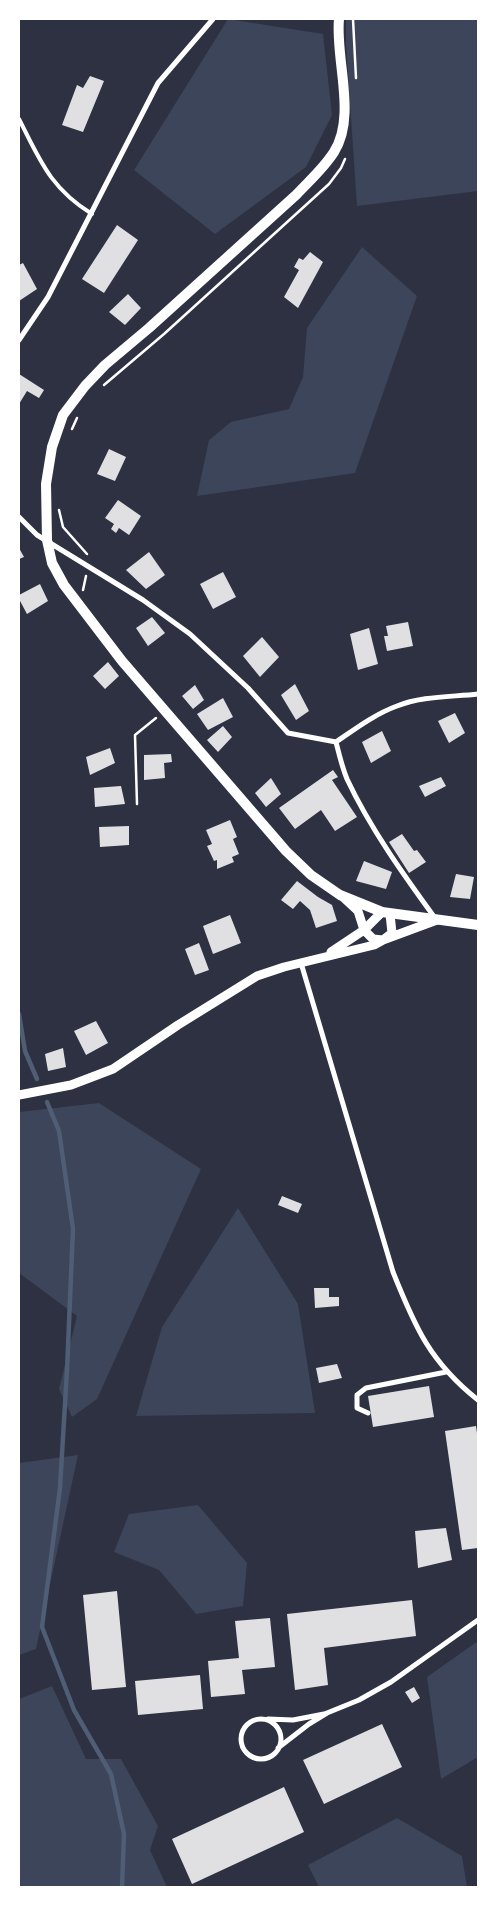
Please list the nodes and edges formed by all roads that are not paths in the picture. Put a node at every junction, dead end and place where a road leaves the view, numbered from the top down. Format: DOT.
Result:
graph roads {
  1 [pos="212,19"];
  2 [pos="338,19"];
  3 [pos="19,119"];
  4 [pos="92,214"];
  5 [pos="19,340"];
  6 [pos="19,517"];
  7 [pos="47,540"];
  8 [pos="478,694"];
  9 [pos="336,742"];
  10 [pos="340,895"];
  11 [pos="386,913"];
  12 [pos="437,920"];
  13 [pos="478,925"];
  14 [pos="364,930"];
  15 [pos="384,940"];
  16 [pos="326,956"];
  17 [pos="301,962"];
  18 [pos="19,1095"];
  19 [pos="446,1372"];
  20 [pos="478,1400"];
  21 [pos="368,1413"];
  22 [pos="478,1620"];
  23 [pos="327,1713"];
  24 [pos="260,1719"];
  25 [pos="278,1748"];
  1 -- 4 [label="street"];
  2 -- 7 [label="main road"];
  3 -- 4 [label="lane"];
  4 -- 5 [label="street"];
  6 -- 7 [label="street"];
  7 -- 9 [label="street"];
  7 -- 10 [label="main road"];
  8 -- 9 [label="street"];
  9 -- 12 [label="street"];
  10 -- 11 [label="main road"];
  10 -- 14 [label="street"];
  11 -- 12 [label="main road"];
  11 -- 14 [label="street"];
  11 -- 15 [label="street"];
  12 -- 13 [label="main road"];
  12 -- 15 [label="street"];
  14 -- 15 [label="street"];
  14 -- 16 [label="street"];
  15 -- 16 [label="street"];
  16 -- 17 [label="street"];
  17 -- 18 [label="street"];
  17 -- 19 [label="street"];
  19 -- 20 [label="street"];
  19 -- 21 [label="street"];
  22 -- 23 [label="street"];
  23 -- 24 [label="street"];
  23 -- 25 [label="street"];
  24 -- 25 [label="street"];
  24 -- 25 [label="street"];
}
